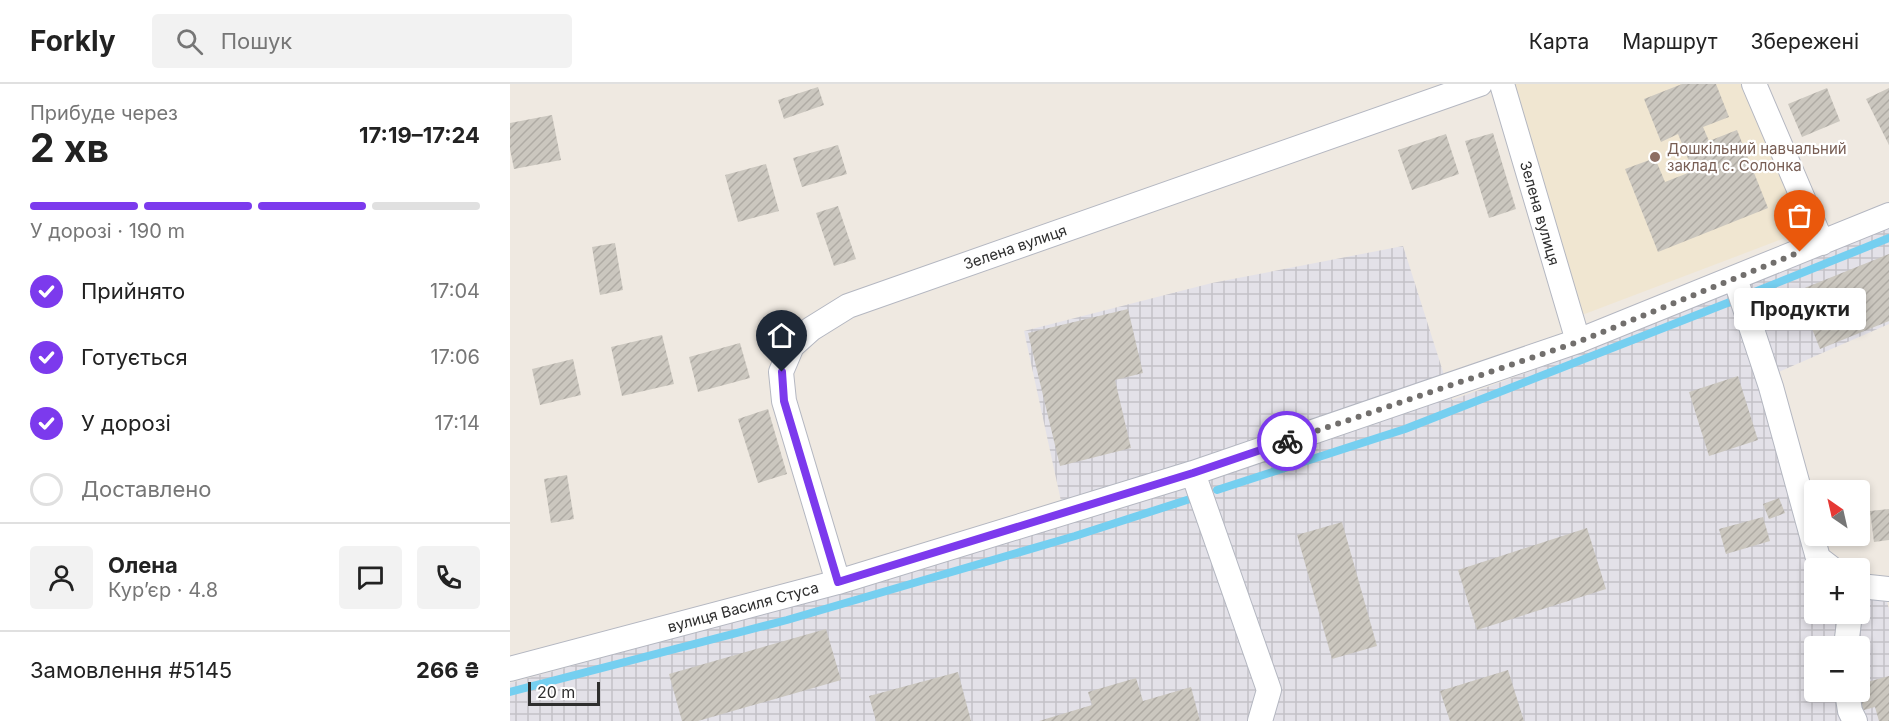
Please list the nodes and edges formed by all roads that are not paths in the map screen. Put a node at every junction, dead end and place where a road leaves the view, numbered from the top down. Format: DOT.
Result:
graph roads {
  1 [pos="1480,84"];
  2 [pos="1502,84"];
  3 [pos="1754,84"];
  4 [pos="1889,215"];
  5 [pos="1822,243"];
  6 [pos="1735,279"];
  7 [pos="1578,342"];
  8 [pos="1193,473"];
  9 [pos="1818,558"];
  10 [pos="838,582"];
  11 [pos="1870,587"];
  12 [pos="1889,589"];
  13 [pos="510,669"];
  14 [pos="1849,702"];
  15 [pos="1260,721"];
  16 [pos="1855,721"];
  1 -- 10 [label="street, Зелена вулиця"];
  2 -- 7 [label="street, Зелена вулиця"];
  3 -- 5 [label="street"];
  4 -- 5 [label="street, вулиця Василя Стуса"];
  5 -- 6 [label="street, вулиця Василя Стуса"];
  6 -- 7 [label="street, вулиця Василя Стуса"];
  6 -- 9 [label="street"];
  7 -- 8 [label="street, вулиця Василя Стуса"];
  8 -- 10 [label="street, вулиця Василя Стуса"];
  8 -- 15 [label="street"];
  10 -- 13 [label="street, вулиця Василя Стуса"];
  11 -- 12 [label="street"];
  14 -- 16 [label="street"];
}
